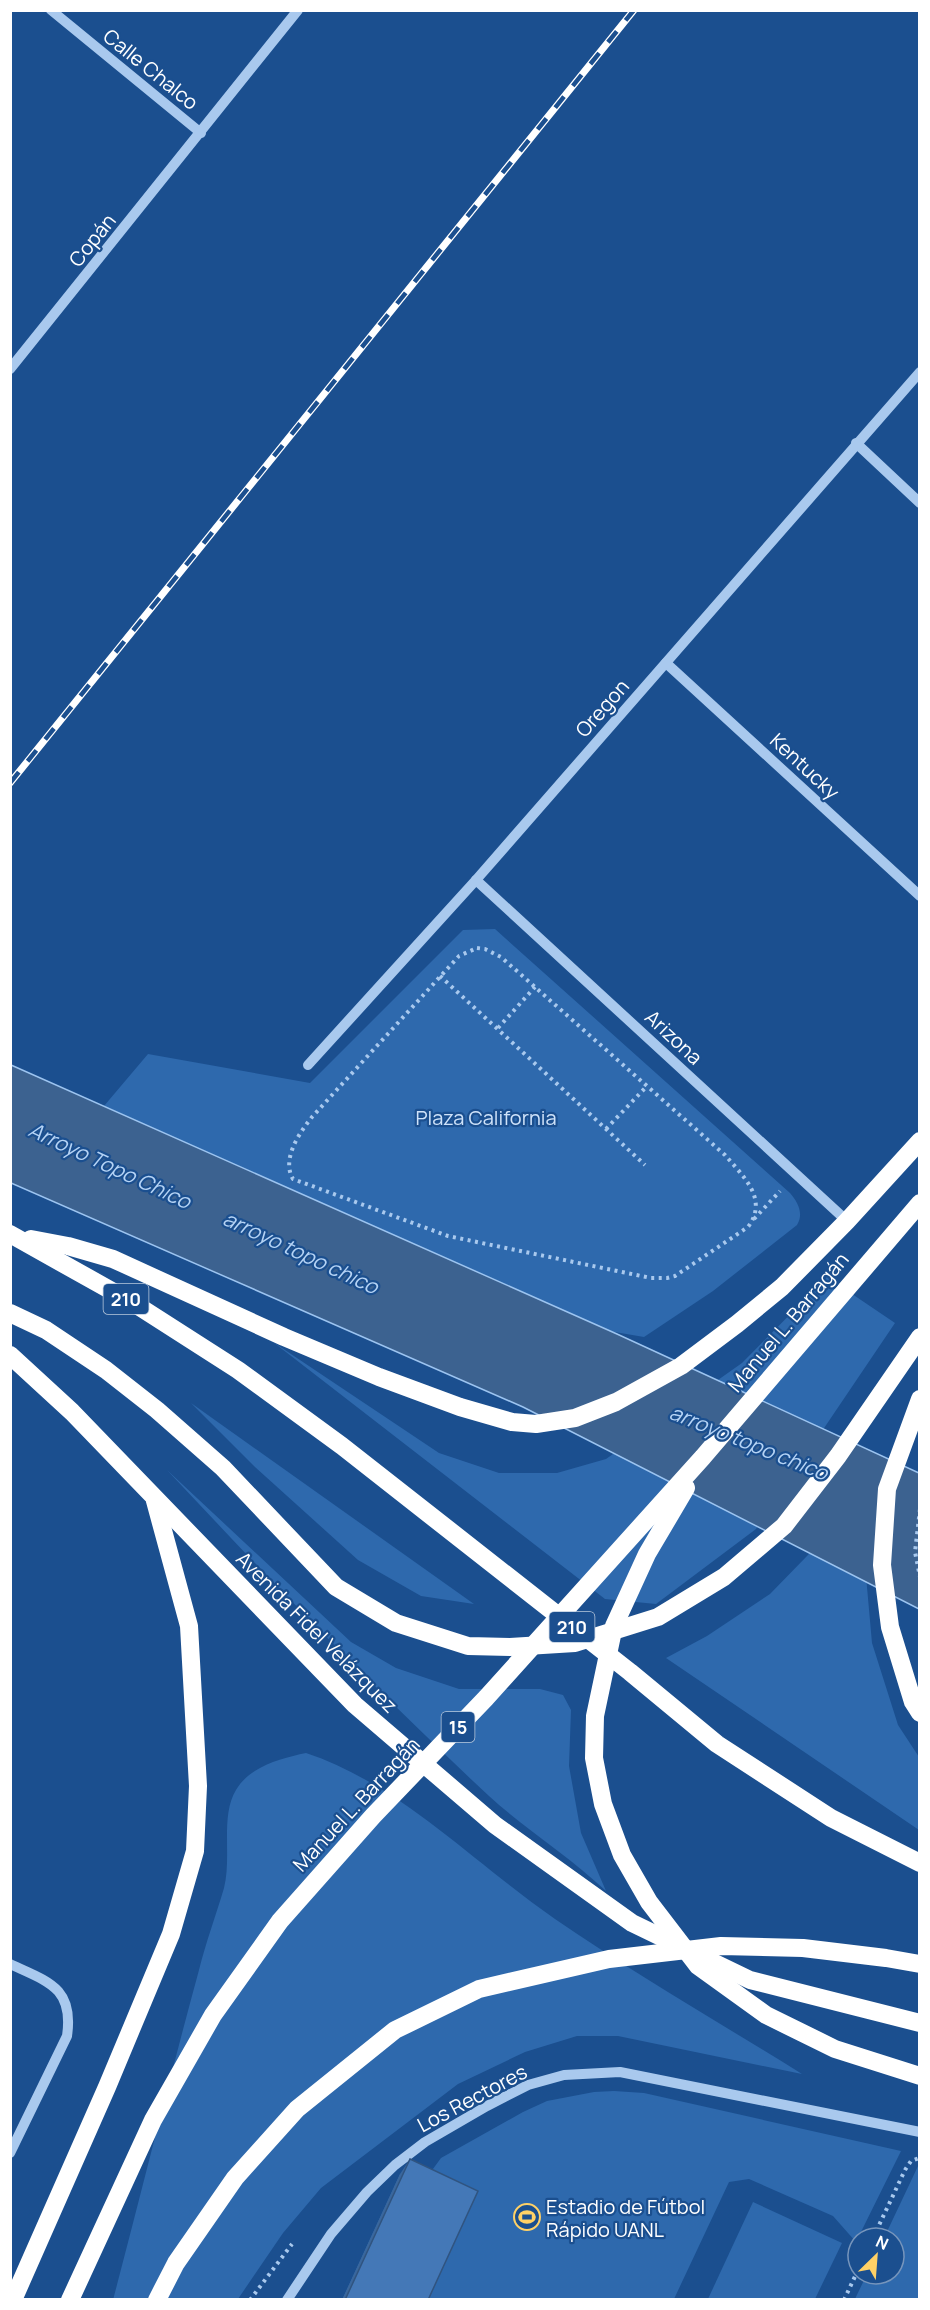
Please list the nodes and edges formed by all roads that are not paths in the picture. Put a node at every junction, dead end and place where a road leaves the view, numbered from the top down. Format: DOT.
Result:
graph roads {
  1 [pos="51,10"];
  2 [pos="298,10"];
  3 [pos="201,133"];
  4 [pos="12,365"];
  5 [pos="920,372"];
  6 [pos="856,443"];
  7 [pos="920,503"];
  8 [pos="666,663"];
  9 [pos="476,880"];
  10 [pos="920,896"];
  11 [pos="309,1065"];
  12 [pos="920,1141"];
  13 [pos="920,1203"];
  14 [pos="847,1221"];
  15 [pos="12,1235"];
  16 [pos="10,1313"];
  17 [pos="920,1337"];
  18 [pos="10,1355"];
  19 [pos="920,1399"];
  20 [pos="703,1457"];
  21 [pos="154,1499"];
  22 [pos="920,1713"];
  23 [pos="920,1863"];
  24 [pos="10,1964"];
  25 [pos="920,1964"];
  26 [pos="920,2024"];
  27 [pos="920,2076"];
  28 [pos="920,2132"];
  29 [pos="10,2153"];
  30 [pos="13,2300"];
  31 [pos="70,2300"];
  32 [pos="157,2300"];
  33 [pos="287,2300"];
  1 -- 3 [label="street, Calle Chalco"];
  2 -- 3 [label="street, Copán"];
  3 -- 4 [label="street, Copán"];
  5 -- 6 [label="street, Oregon"];
  6 -- 7 [label="street"];
  6 -- 8 [label="street, Oregon"];
  8 -- 9 [label="street, Oregon"];
  8 -- 10 [label="street, Kentucky"];
  9 -- 11 [label="street, Oregon"];
  9 -- 14 [label="street, Arizona"];
  12 -- 14 [label="highway"];
  13 -- 20 [label="highway, Manuel L. Barragán / 15"];
  14 -- 15 [label="highway"];
  15 -- 23 [label="highway, 210"];
  16 -- 17 [label="highway"];
  18 -- 21 [label="highway, Avenida Fidel Velázquez"];
  19 -- 22 [label="highway"];
  20 -- 27 [label="highway"];
  20 -- 31 [label="highway, Manuel L. Barragán / 15"];
  21 -- 26 [label="highway, Avenida Fidel Velázquez"];
  21 -- 30 [label="highway"];
  24 -- 29 [label="street"];
  25 -- 32 [label="highway"];
  28 -- 33 [label="street, Los Rectores"];
}
